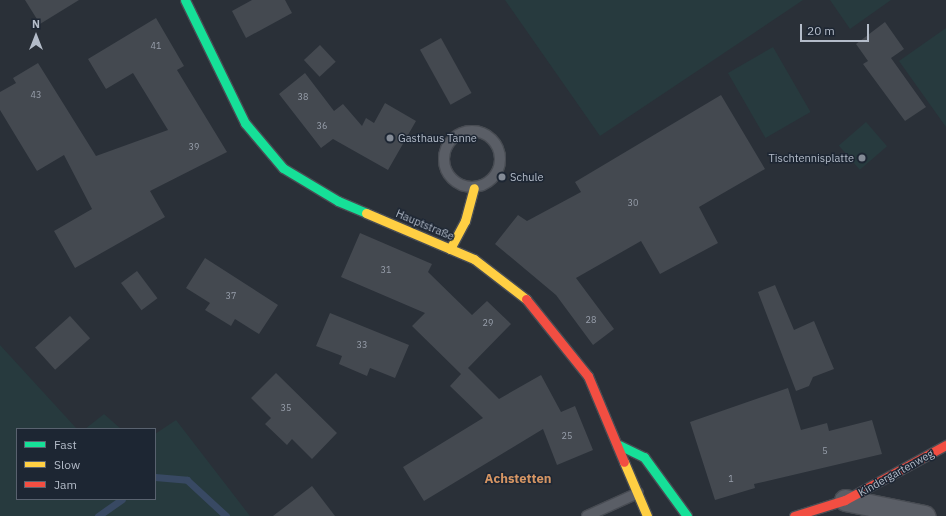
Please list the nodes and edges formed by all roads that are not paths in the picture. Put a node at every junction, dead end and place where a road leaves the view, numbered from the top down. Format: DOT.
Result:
graph roads {
  1 [pos="185,0"];
  2 [pos="474,188"];
  3 [pos="450,249"];
  4 [pos="946,445"];
  5 [pos="619,446"];
  6 [pos="638,493"];
  7 [pos="845,500"];
  8 [pos="587,516"];
  9 [pos="647,516"];
  10 [pos="687,516"];
  11 [pos="794,516"];
  12 [pos="924,516"];
  1 -- 3 [label="street, Hauptstraße"];
  2 -- 2 [label="lane"];
  2 -- 3 [label="street"];
  3 -- 5 [label="street, Hauptstraße"];
  4 -- 7 [label="street, Kindergartenweg"];
  5 -- 6 [label="street, Hauptstraße"];
  5 -- 10 [label="street"];
  6 -- 8 [label="lane"];
  6 -- 9 [label="street, Hauptstraße"];
  7 -- 11 [label="street, Kindergartenweg"];
  7 -- 12 [label="street, Kindergartenweg"];
}
